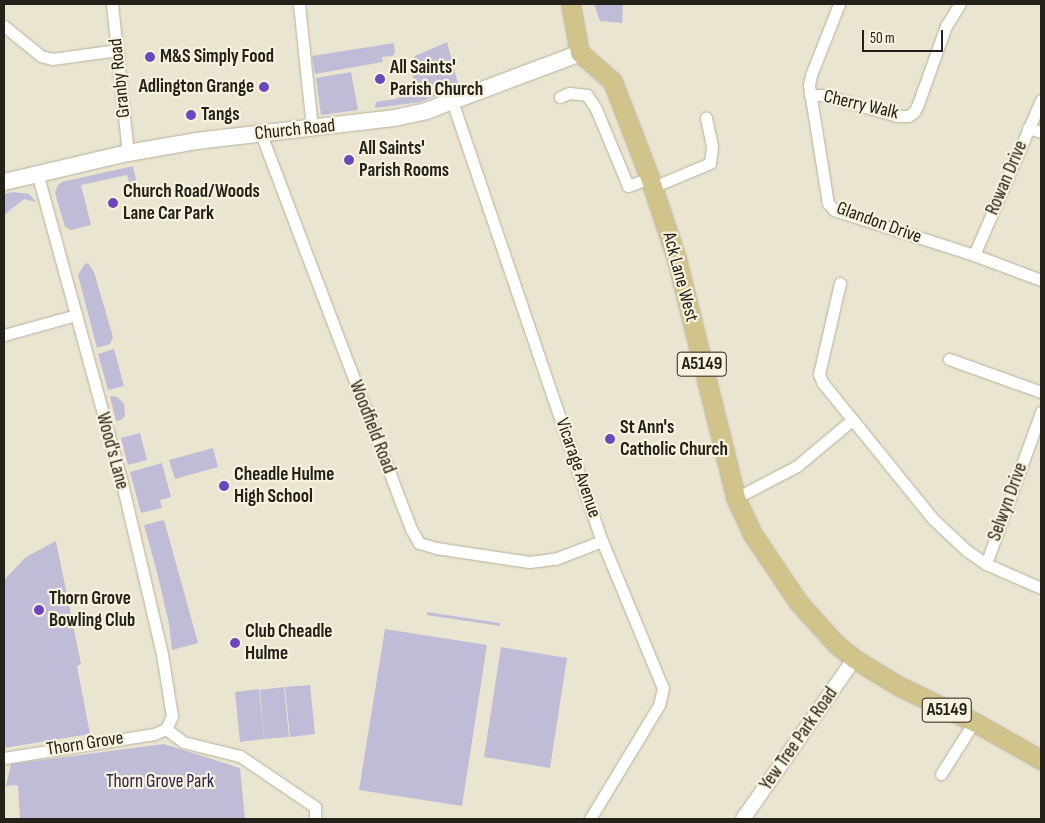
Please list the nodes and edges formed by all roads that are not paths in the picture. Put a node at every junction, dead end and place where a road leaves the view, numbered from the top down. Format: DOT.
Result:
graph roads {
  1 [pos="112,4"];
  2 [pos="299,4"];
  3 [pos="570,4"];
  4 [pos="839,4"];
  5 [pos="960,4"];
  6 [pos="4,26"];
  7 [pos="116,50"];
  8 [pos="580,53"];
  9 [pos="810,95"];
  10 [pos="560,97"];
  11 [pos="1041,100"];
  12 [pos="452,101"];
  13 [pos="706,118"];
  14 [pos="312,128"];
  15 [pos="1028,128"];
  16 [pos="1041,132"];
  17 [pos="261,134"];
  18 [pos="128,153"];
  19 [pos="38,175"];
  20 [pos="4,182"];
  21 [pos="652,182"];
  22 [pos="974,255"];
  23 [pos="1041,280"];
  24 [pos="840,283"];
  25 [pos="76,315"];
  26 [pos="4,335"];
  27 [pos="949,359"];
  28 [pos="1041,392"];
  29 [pos="1041,412"];
  30 [pos="852,420"];
  31 [pos="736,498"];
  32 [pos="602,541"];
  33 [pos="986,564"];
  34 [pos="1041,588"];
  35 [pos="854,659"];
  36 [pos="974,722"];
  37 [pos="166,729"];
  38 [pos="4,758"];
  39 [pos="1041,760"];
  40 [pos="941,774"];
  41 [pos="747,818"];
  42 [pos="315,819"];
  43 [pos="590,819"];
  1 -- 7 [label="street, Granby Road"];
  2 -- 14 [label="street"];
  3 -- 8 [label="main road"];
  4 -- 9 [label="street, Glandon Drive"];
  5 -- 9 [label="street, Cherry Walk"];
  6 -- 7 [label="street"];
  7 -- 18 [label="street, Granby Road"];
  8 -- 12 [label="main road, Church Road"];
  8 -- 21 [label="main road, Ack Lane West / A5149"];
  9 -- 22 [label="street, Glandon Drive"];
  10 -- 21 [label="street"];
  11 -- 15 [label="street, Rowan Drive"];
  12 -- 14 [label="main road, Church Road"];
  12 -- 32 [label="street, Vicarage Avenue"];
  13 -- 21 [label="street"];
  14 -- 17 [label="main road, Church Road"];
  15 -- 16 [label="street"];
  15 -- 22 [label="street, Rowan Drive"];
  17 -- 18 [label="main road, Church Road"];
  17 -- 32 [label="street, Woodfield Road"];
  18 -- 19 [label="main road, Church Road"];
  19 -- 20 [label="main road, Church Road"];
  19 -- 25 [label="street, Wood's Lane"];
  21 -- 31 [label="main road, Ack Lane West / A5149"];
  22 -- 23 [label="street, Glandon Drive"];
  24 -- 30 [label="street"];
  25 -- 26 [label="street"];
  25 -- 37 [label="street, Wood's Lane"];
  27 -- 28 [label="street"];
  29 -- 33 [label="street, Selwyn Drive"];
  30 -- 31 [label="street"];
  30 -- 33 [label="street"];
  31 -- 35 [label="main road, Ack Lane West / A5149"];
  32 -- 43 [label="street, Vicarage Avenue"];
  33 -- 34 [label="street"];
  35 -- 36 [label="main road, A5149"];
  35 -- 41 [label="street, Yew Tree Park Road"];
  36 -- 39 [label="main road, A5149"];
  36 -- 40 [label="street"];
  37 -- 38 [label="street, Thorn Grove"];
  37 -- 42 [label="street"];
}
